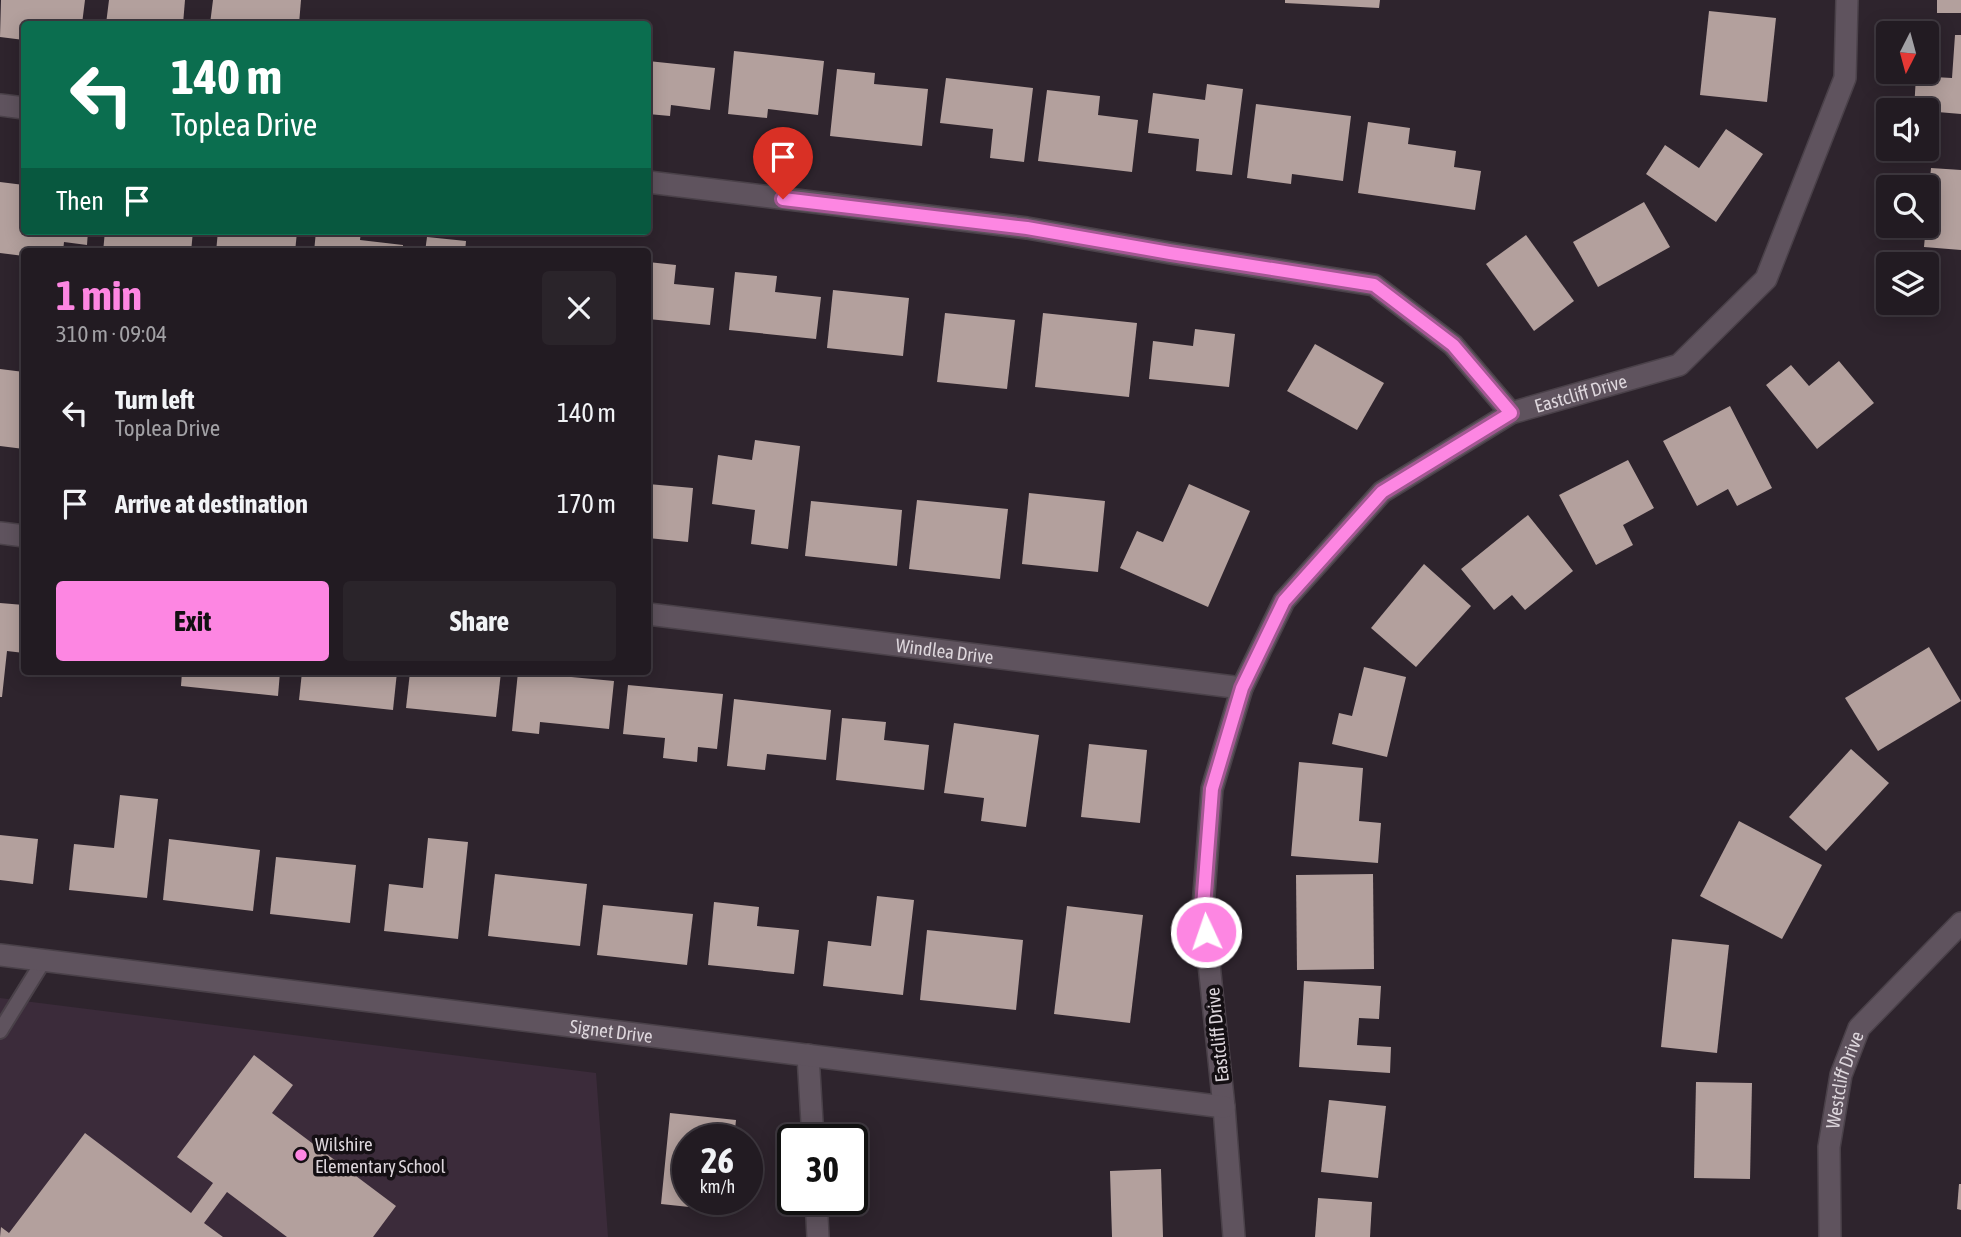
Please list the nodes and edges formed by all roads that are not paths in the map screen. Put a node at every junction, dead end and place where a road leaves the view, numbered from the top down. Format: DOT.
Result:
graph roads {
  1 [pos="1847,0"];
  2 [pos="0,105"];
  3 [pos="21,108"];
  4 [pos="651,183"];
  5 [pos="1511,413"];
  6 [pos="0,533"];
  7 [pos="21,536"];
  8 [pos="651,614"];
  9 [pos="1242,688"];
  10 [pos="1961,923"];
  11 [pos="0,955"];
  12 [pos="44,960"];
  13 [pos="0,1031"];
  14 [pos="808,1055"];
  15 [pos="1224,1107"];
  16 [pos="812,1124"];
  17 [pos="817,1215"];
  18 [pos="818,1237"];
  19 [pos="1234,1237"];
  20 [pos="1830,1237"];
  1 -- 5 [label="street, Eastcliff Drive"];
  2 -- 3 [label="street"];
  4 -- 5 [label="street"];
  5 -- 9 [label="street, Eastcliff Drive"];
  6 -- 7 [label="street"];
  8 -- 9 [label="street, Windlea Drive"];
  9 -- 15 [label="street, Eastcliff Drive"];
  10 -- 20 [label="street, Westcliff Drive"];
  11 -- 12 [label="street, Signet Drive"];
  12 -- 13 [label="lane"];
  12 -- 14 [label="street, Signet Drive"];
  14 -- 15 [label="street, Signet Drive"];
  14 -- 16 [label="street"];
  15 -- 19 [label="street, Eastcliff Drive"];
  17 -- 18 [label="street"];
}
